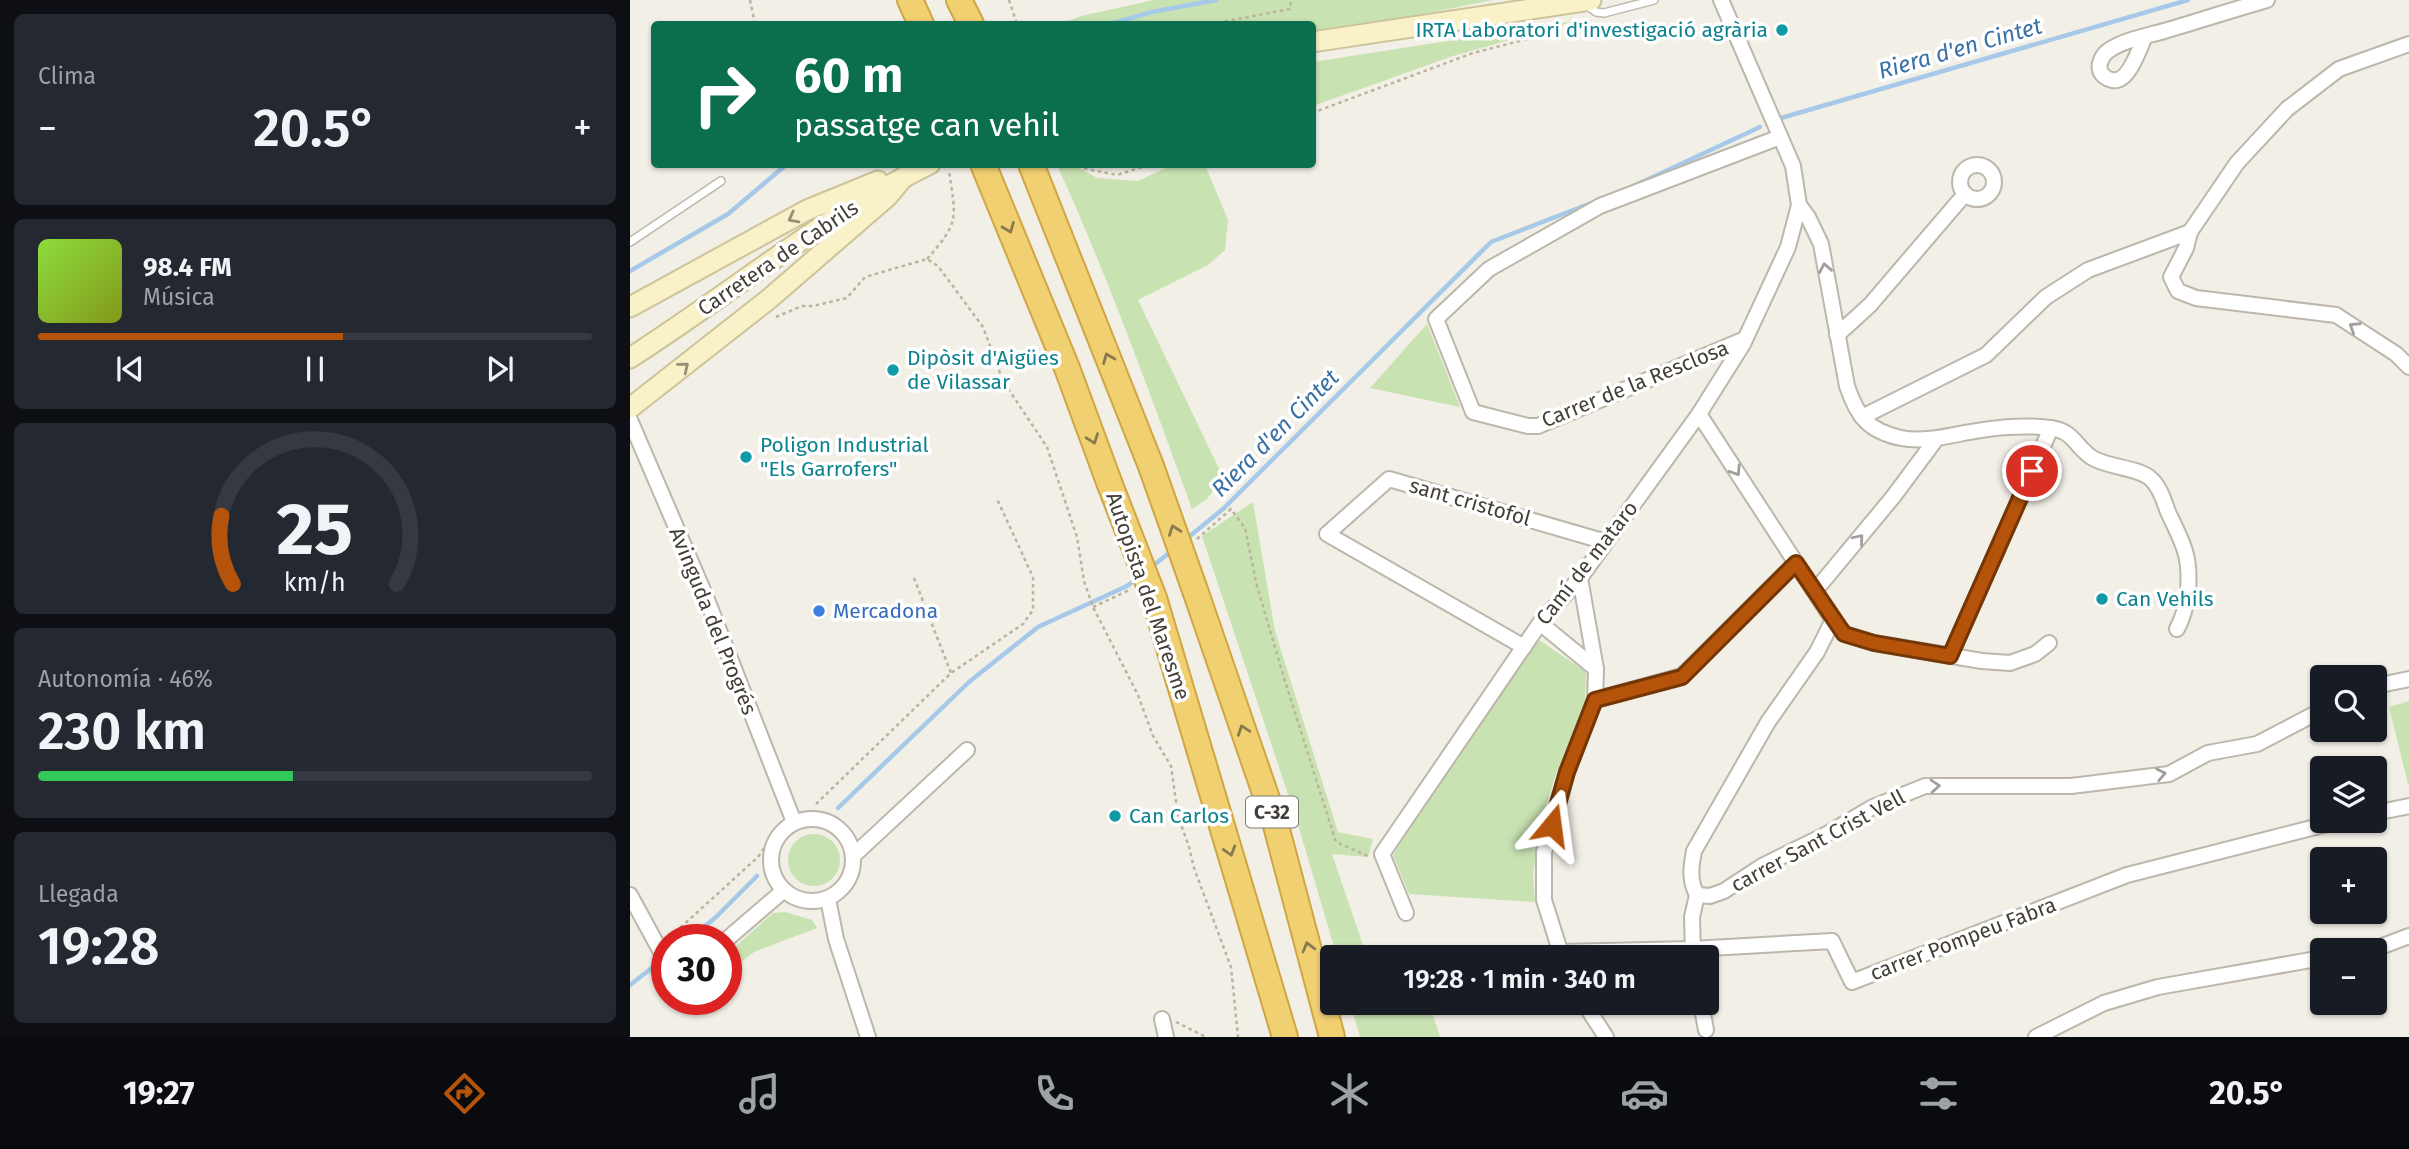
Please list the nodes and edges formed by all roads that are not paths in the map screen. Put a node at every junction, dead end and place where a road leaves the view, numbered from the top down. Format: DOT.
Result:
graph roads {
  1 [pos="910,0"];
  2 [pos="959,0"];
  3 [pos="1529,0"];
  4 [pos="1654,0"];
  5 [pos="1710,0"];
  6 [pos="2267,0"];
  7 [pos="1724,3"];
  8 [pos="1583,4"];
  9 [pos="920,21"];
  10 [pos="970,21"];
  11 [pos="1459,21"];
  12 [pos="2145,36"];
  13 [pos="1316,41"];
  14 [pos="2409,44"];
  15 [pos="1780,137"];
  16 [pos="922,168"];
  17 [pos="985,168"];
  18 [pos="1033,168"];
  19 [pos="902,178"];
  20 [pos="721,181"];
  21 [pos="1965,194"];
  22 [pos="1799,205"];
  23 [pos="2190,232"];
  24 [pos="630,242"];
  25 [pos="630,307"];
  26 [pos="1837,335"];
  27 [pos="1745,339"];
  28 [pos="638,353"];
  29 [pos="2409,367"];
  30 [pos="630,408"];
  31 [pos="1699,414"];
  32 [pos="1862,417"];
  33 [pos="630,420"];
  34 [pos="2051,428"];
  35 [pos="1937,438"];
  36 [pos="1606,542"];
  37 [pos="1796,563"];
  38 [pos="1580,578"];
  39 [pos="1815,591"];
  40 [pos="1833,620"];
  41 [pos="1540,623"];
  42 [pos="2177,629"];
  43 [pos="2049,643"];
  44 [pos="1524,647"];
  45 [pos="1950,656"];
  46 [pos="1596,669"];
  47 [pos="2409,679"];
  48 [pos="2387,684"];
  49 [pos="1595,700"];
  50 [pos="2310,716"];
  51 [pos="967,750"];
  52 [pos="2409,806"];
  53 [pos="2387,811"];
  54 [pos="791,816"];
  55 [pos="2310,828"];
  56 [pos="853,856"];
  57 [pos="783,891"];
  58 [pos="630,895"];
  59 [pos="1698,895"];
  60 [pos="828,899"];
  61 [pos="1406,912"];
  62 [pos="742,926"];
  63 [pos="651,934"];
  64 [pos="2409,936"];
  65 [pos="2387,944"];
  66 [pos="1558,945"];
  67 [pos="1693,945"];
  68 [pos="1719,951"];
  69 [pos="2310,959"];
  70 [pos="1592,1015"];
  71 [pos="1703,1015"];
  72 [pos="1163,1019"];
  73 [pos="1706,1030"];
  74 [pos="868,1037"];
  75 [pos="1166,1037"];
  76 [pos="1285,1037"];
  77 [pos="1332,1037"];
  78 [pos="1606,1037"];
  79 [pos="2036,1037"];
  1 -- 9 [label="highway"];
  2 -- 10 [label="highway"];
  3 -- 11 [label="lane"];
  4 -- 8 [label="lane"];
  5 -- 7 [label="street"];
  6 -- 12 [label="street"];
  7 -- 15 [label="street"];
  8 -- 11 [label="street"];
  11 -- 13 [label="street"];
  14 -- 23 [label="street"];
  15 -- 22 [label="street"];
  15 -- 27 [label="street, Carrer de la Resclosa"];
  16 -- 19 [label="street, Carretera de Cabrils"];
  17 -- 76 [label="highway, Autopista del Maresme / C-32, one-way, bridge"];
  77 -- 18 [label="highway, C-32, one-way, bridge"];
  19 -- 25 [label="street, one-way"];
  19 -- 28 [label="street, Carretera de Cabrils"];
  30 -- 19 [label="street, one-way"];
  20 -- 24 [label="lane"];
  21 -- 26 [label="street"];
  26 -- 22 [label="street, one-way"];
  22 -- 27 [label="street, Camí de mataro"];
  29 -- 23 [label="street, one-way"];
  23 -- 32 [label="street"];
  26 -- 32 [label="street"];
  27 -- 31 [label="street, Camí de mataro"];
  31 -- 36 [label="street, Camí de mataro"];
  31 -- 37 [label="street, one-way"];
  32 -- 35 [label="street"];
  33 -- 54 [label="street, Avinguda del Progrés"];
  34 -- 35 [label="street"];
  34 -- 42 [label="street"];
  34 -- 45 [label="street"];
  39 -- 35 [label="street, one-way"];
  36 -- 38 [label="street, Camí de mataro"];
  36 -- 44 [label="street, sant cristofol"];
  37 -- 39 [label="street"];
  37 -- 49 [label="street"];
  38 -- 41 [label="street, Camí de mataro"];
  38 -- 46 [label="street"];
  39 -- 40 [label="street"];
  40 -- 45 [label="street"];
  40 -- 59 [label="street"];
  41 -- 44 [label="street, Camí de mataro"];
  41 -- 46 [label="street"];
  43 -- 45 [label="street"];
  44 -- 61 [label="street, Camí de mataro"];
  46 -- 49 [label="street"];
  47 -- 48 [label="street"];
  49 -- 66 [label="street"];
  59 -- 50 [label="street, carrer Sant Crist Vell, one-way"];
  51 -- 56 [label="street"];
  52 -- 53 [label="street"];
  54 -- 56 [label="street"];
  54 -- 57 [label="street"];
  55 -- 68 [label="street, carrer Pompeu Fabra"];
  56 -- 60 [label="street"];
  57 -- 60 [label="street"];
  57 -- 62 [label="street"];
  58 -- 63 [label="street"];
  59 -- 67 [label="street"];
  60 -- 74 [label="street"];
  64 -- 65 [label="street"];
  69 -- 79 [label="street"];
  70 -- 78 [label="street"];
  71 -- 73 [label="street"];
  72 -- 75 [label="street"];
}
